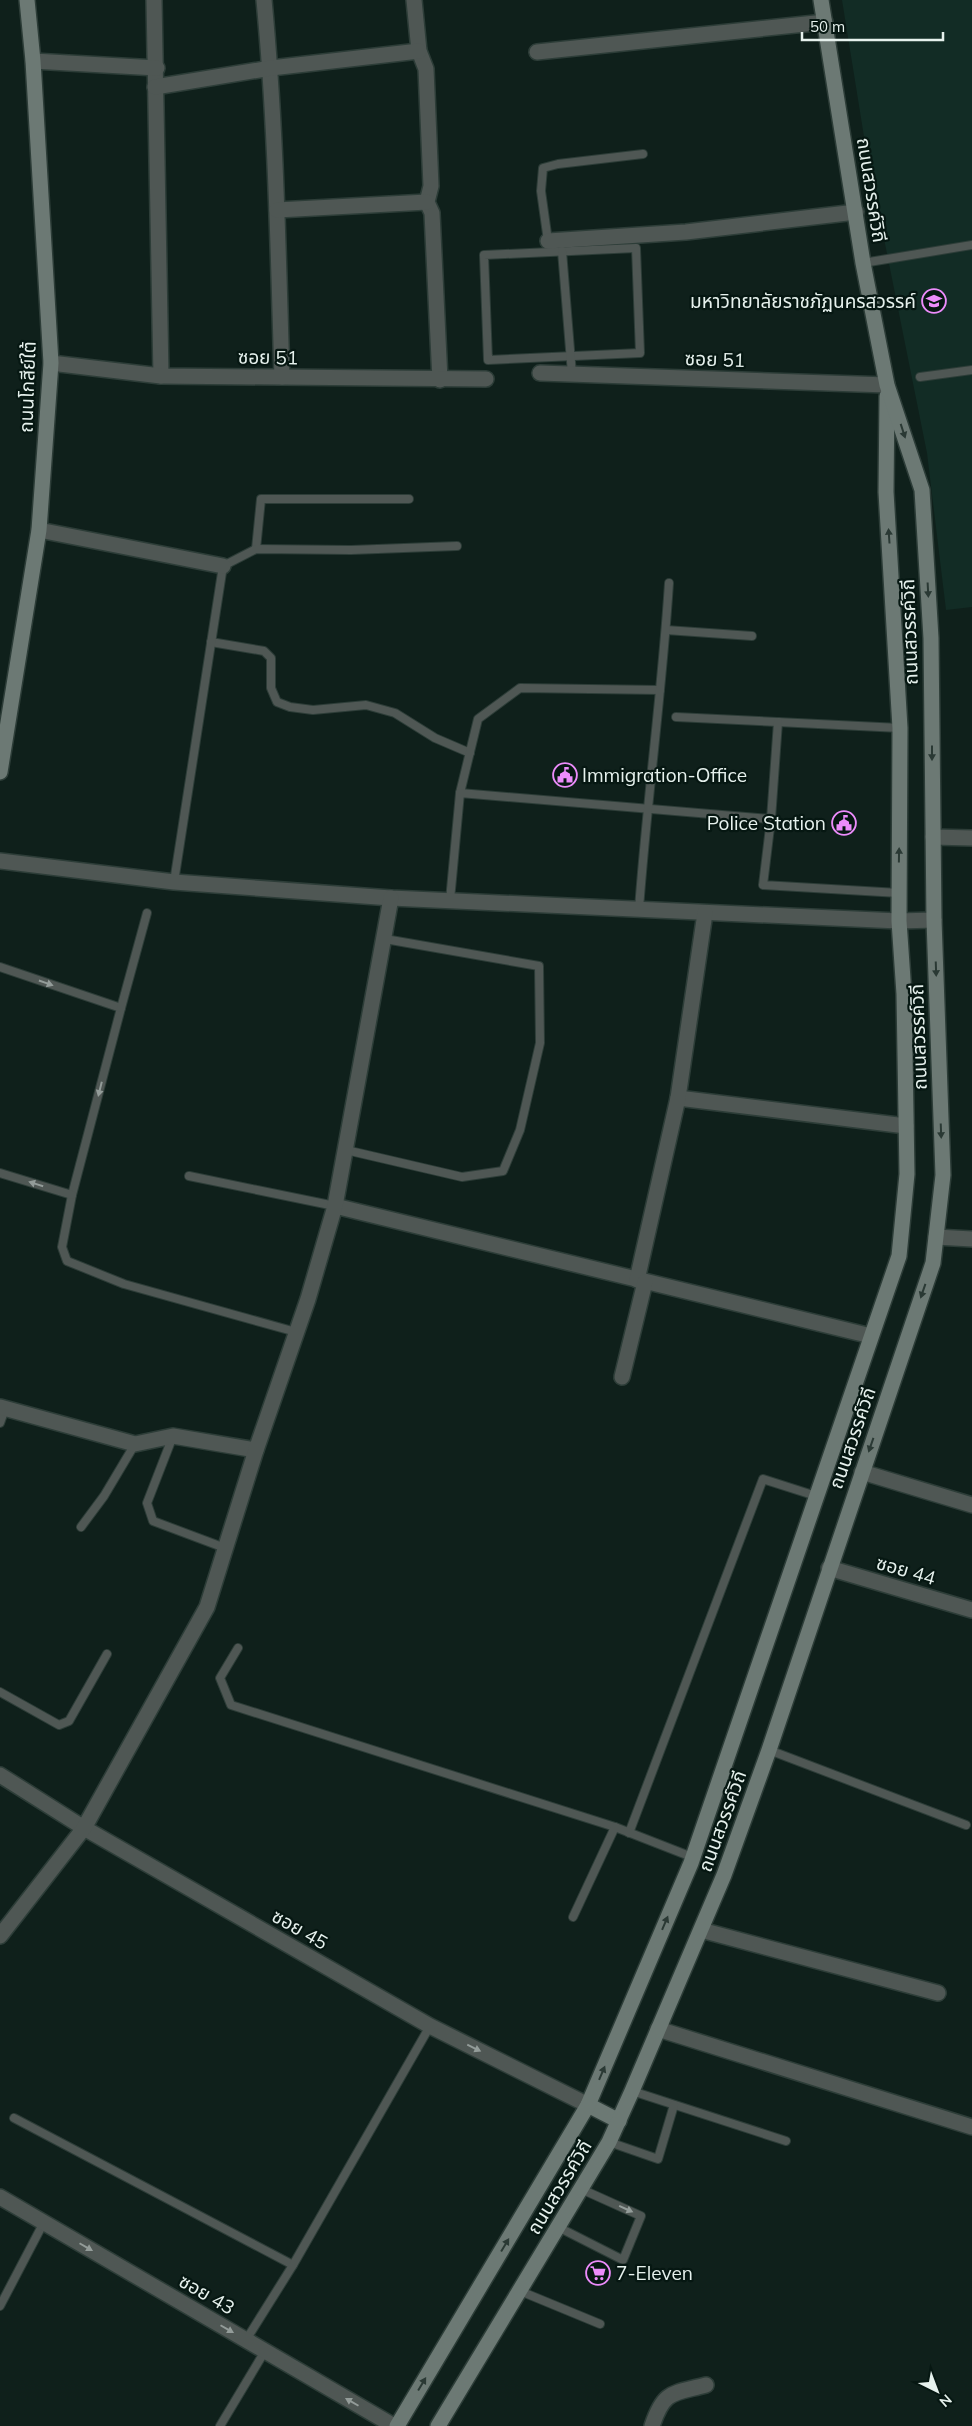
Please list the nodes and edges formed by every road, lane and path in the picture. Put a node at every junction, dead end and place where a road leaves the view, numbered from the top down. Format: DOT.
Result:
graph roads {
  1 [pos="27,0"];
  2 [pos="154,0"];
  3 [pos="264,0"];
  4 [pos="414,0"];
  5 [pos="821,0"];
  6 [pos="825,22"];
  7 [pos="419,51"];
  8 [pos="537,52"];
  9 [pos="33,61"];
  10 [pos="157,68"];
  11 [pos="271,68"];
  12 [pos="156,87"];
  13 [pos="643,154"];
  14 [pos="427,202"];
  15 [pos="277,210"];
  16 [pos="856,212"];
  17 [pos="548,240"];
  18 [pos="972,245"];
  19 [pos="562,251"];
  20 [pos="863,263"];
  21 [pos="571,356"];
  22 [pos="50,363"];
  23 [pos="972,370"];
  24 [pos="540,373"];
  25 [pos="572,374"];
  26 [pos="161,376"];
  27 [pos="282,377"];
  28 [pos="920,377"];
  29 [pos="486,379"];
  30 [pos="440,380"];
  31 [pos="887,385"];
  32 [pos="409,498"];
  33 [pos="39,530"];
  34 [pos="457,546"];
  35 [pos="256,549"];
  36 [pos="223,566"];
  37 [pos="669,583"];
  38 [pos="666,630"];
  39 [pos="752,636"];
  40 [pos="211,642"];
  41 [pos="660,690"];
  42 [pos="676,717"];
  43 [pos="778,722"];
  44 [pos="900,728"];
  45 [pos="470,754"];
  46 [pos="0,772"];
  47 [pos="460,793"];
  48 [pos="646,809"];
  49 [pos="771,819"];
  50 [pos="933,837"];
  51 [pos="972,838"];
  52 [pos="0,861"];
  53 [pos="174,882"];
  54 [pos="899,893"];
  55 [pos="391,898"];
  56 [pos="450,900"];
  57 [pos="639,909"];
  58 [pos="148,913"];
  59 [pos="705,913"];
  60 [pos="934,920"];
  61 [pos="899,922"];
  62 [pos="385,940"];
  63 [pos="0,967"];
  64 [pos="120,1008"];
  65 [pos="678,1098"];
  66 [pos="906,1126"];
  67 [pos="346,1150"];
  68 [pos="0,1173"];
  69 [pos="189,1176"];
  70 [pos="72,1195"];
  71 [pos="335,1206"];
  72 [pos="936,1237"];
  73 [pos="972,1239"];
  74 [pos="641,1281"];
  75 [pos="296,1332"];
  76 [pos="871,1336"];
  77 [pos="622,1377"];
  78 [pos="3,1408"];
  79 [pos="0,1423"];
  80 [pos="173,1436"];
  81 [pos="135,1444"];
  82 [pos="256,1450"];
  83 [pos="862,1472"];
  84 [pos="816,1496"];
  85 [pos="972,1504"];
  86 [pos="81,1527"];
  87 [pos="225,1548"];
  88 [pos="828,1568"];
  89 [pos="972,1610"];
  90 [pos="238,1648"];
  91 [pos="107,1654"];
  92 [pos="0,1692"];
  93 [pos="769,1750"];
  94 [pos="0,1775"];
  95 [pos="966,1825"];
  96 [pos="84,1828"];
  97 [pos="615,1828"];
  98 [pos="629,1833"];
  99 [pos="692,1857"];
  100 [pos="573,1917"];
  101 [pos="701,1930"];
  102 [pos="0,1936"];
  103 [pos="938,1993"];
  104 [pos="430,2026"];
  105 [pos="658,2029"];
  106 [pos="632,2091"];
  107 [pos="588,2105"];
  108 [pos="674,2105"];
  109 [pos="14,2118"];
  110 [pos="620,2121"];
  111 [pos="972,2127"];
  112 [pos="786,2141"];
  113 [pos="609,2142"];
  114 [pos="581,2189"];
  115 [pos="0,2197"];
  116 [pos="44,2222"];
  117 [pos="558,2227"];
  118 [pos="293,2265"];
  119 [pos="520,2290"];
  120 [pos="0,2306"];
  121 [pos="600,2324"];
  122 [pos="246,2340"];
  123 [pos="265,2351"];
  124 [pos="706,2385"];
  125 [pos="220,2426"];
  126 [pos="396,2426"];
  127 [pos="438,2426"];
  128 [pos="652,2426"];
  1 -- 9 [label="main road, ถนนโกสีย์ใต้"];
  2 -- 10 [label="street"];
  3 -- 11 [label="street"];
  4 -- 7 [label="street"];
  5 -- 6 [label="main road, ถนนสวรรค์วิถี"];
  6 -- 8 [label="street"];
  6 -- 16 [label="main road, ถนนสวรรค์วิถี"];
  7 -- 11 [label="street"];
  7 -- 14 [label="street"];
  9 -- 10 [label="street"];
  9 -- 22 [label="main road, ถนนโกสีย์ใต้"];
  10 -- 12 [label="street"];
  11 -- 12 [label="street"];
  11 -- 15 [label="street"];
  12 -- 26 [label="street"];
  13 -- 17 [label="lane"];
  14 -- 15 [label="street"];
  14 -- 30 [label="street"];
  15 -- 27 [label="street"];
  16 -- 17 [label="street"];
  16 -- 20 [label="main road, ถนนสวรรค์วิถี"];
  18 -- 20 [label="lane"];
  19 -- 21 [label="lane"];
  19 -- 21 [label="lane"];
  19 -- 21 [label="lane"];
  20 -- 31 [label="main road, ถนนสวรรค์วิถี"];
  21 -- 25 [label="lane"];
  22 -- 26 [label="street, ซอย 51"];
  22 -- 33 [label="main road, ถนนโกสีย์ใต้"];
  23 -- 28 [label="lane"];
  24 -- 25 [label="street, ซอย 51"];
  25 -- 31 [label="street, ซอย 51"];
  26 -- 27 [label="street, ซอย 51"];
  27 -- 30 [label="street, ซอย 51"];
  29 -- 30 [label="street, ซอย 51"];
  44 -- 31 [label="main road, ถนนสวรรค์วิถี, one-way"];
  31 -- 50 [label="main road, ถนนสวรรค์วิถี, one-way"];
  32 -- 35 [label="lane"];
  33 -- 36 [label="street"];
  33 -- 46 [label="main road, ถนนโกสีย์ใต้"];
  34 -- 35 [label="lane"];
  35 -- 36 [label="lane"];
  36 -- 40 [label="lane"];
  37 -- 38 [label="lane"];
  38 -- 39 [label="lane"];
  38 -- 41 [label="lane"];
  40 -- 45 [label="lane"];
  40 -- 53 [label="lane"];
  41 -- 45 [label="lane"];
  41 -- 48 [label="lane"];
  42 -- 43 [label="lane"];
  43 -- 44 [label="lane"];
  43 -- 49 [label="lane"];
  54 -- 44 [label="main road, ถนนสวรรค์วิถี, one-way"];
  45 -- 47 [label="lane"];
  47 -- 48 [label="lane"];
  47 -- 56 [label="lane"];
  48 -- 49 [label="lane"];
  48 -- 57 [label="lane"];
  49 -- 54 [label="lane"];
  50 -- 51 [label="street"];
  50 -- 60 [label="main road, ถนนสวรรค์วิถี"];
  52 -- 53 [label="street"];
  53 -- 55 [label="street"];
  54 -- 61 [label="main road, ถนนสวรรค์วิถี"];
  55 -- 56 [label="street"];
  55 -- 62 [label="street"];
  56 -- 57 [label="street"];
  57 -- 59 [label="street"];
  58 -- 64 [label="lane"];
  59 -- 61 [label="street"];
  59 -- 65 [label="street"];
  60 -- 61 [label="street"];
  60 -- 72 [label="main road, ถนนสวรรค์วิถี, one-way"];
  61 -- 66 [label="main road, ถนนสวรรค์วิถี"];
  62 -- 67 [label="street"];
  62 -- 67 [label="lane"];
  63 -- 64 [label="lane, one-way"];
  64 -- 70 [label="lane, one-way"];
  65 -- 66 [label="street"];
  65 -- 74 [label="street"];
  66 -- 76 [label="main road, ถนนสวรรค์วิถี"];
  67 -- 71 [label="street"];
  70 -- 68 [label="lane, one-way"];
  69 -- 71 [label="lane"];
  70 -- 75 [label="lane"];
  71 -- 74 [label="street"];
  71 -- 75 [label="street"];
  72 -- 73 [label="street"];
  72 -- 83 [label="main road, ถนนสวรรค์วิถี, one-way"];
  74 -- 76 [label="street"];
  74 -- 77 [label="street"];
  75 -- 82 [label="street"];
  76 -- 84 [label="main road, ถนนสวรรค์วิถี"];
  78 -- 79 [label="lane"];
  78 -- 81 [label="street"];
  80 -- 81 [label="street"];
  80 -- 82 [label="street"];
  80 -- 87 [label="lane"];
  81 -- 86 [label="lane"];
  82 -- 87 [label="street"];
  83 -- 85 [label="street"];
  83 -- 88 [label="main road, ถนนสวรรค์วิถี"];
  84 -- 98 [label="lane"];
  84 -- 99 [label="main road, ถนนสวรรค์วิถี"];
  87 -- 96 [label="street"];
  88 -- 89 [label="street, ซอย 44"];
  88 -- 93 [label="main road, ถนนสวรรค์วิถี"];
  90 -- 97 [label="lane"];
  91 -- 92 [label="lane"];
  93 -- 95 [label="lane"];
  93 -- 101 [label="main road, ถนนสวรรค์วิถี"];
  94 -- 96 [label="street, ซอย 45"];
  96 -- 102 [label="street"];
  96 -- 104 [label="street, ซอย 45"];
  97 -- 98 [label="lane"];
  97 -- 100 [label="lane"];
  98 -- 99 [label="lane"];
  107 -- 99 [label="main road, ถนนสวรรค์วิถี, one-way"];
  101 -- 103 [label="street"];
  101 -- 105 [label="main road, ถนนสวรรค์วิถี"];
  104 -- 107 [label="street, ซอย 45, one-way"];
  104 -- 118 [label="lane"];
  105 -- 106 [label="main road, ถนนสวรรค์วิถี"];
  105 -- 111 [label="street"];
  106 -- 108 [label="lane"];
  106 -- 110 [label="main road, ถนนสวรรค์วิถี"];
  107 -- 110 [label="main road"];
  126 -- 107 [label="main road, ถนนสวรรค์วิถี, one-way"];
  108 -- 112 [label="lane"];
  108 -- 113 [label="lane"];
  109 -- 118 [label="lane"];
  110 -- 113 [label="main road, ถนนสวรรค์วิถี"];
  113 -- 114 [label="main road, ถนนสวรรค์วิถี"];
  114 -- 117 [label="main road, ถนนสวรรค์วิถี"];
  114 -- 117 [label="lane, one-way"];
  115 -- 116 [label="street, ซอย 43"];
  116 -- 120 [label="lane"];
  116 -- 122 [label="street, ซอย 43, one-way"];
  117 -- 119 [label="main road, ถนนสวรรค์วิถี"];
  118 -- 122 [label="lane"];
  119 -- 121 [label="lane"];
  119 -- 127 [label="main road, ถนนสวรรค์วิถี"];
  122 -- 123 [label="street, ซอย 43"];
  123 -- 125 [label="lane"];
  126 -- 123 [label="street, ซอย 43, one-way"];
  124 -- 128 [label="street"];
}
